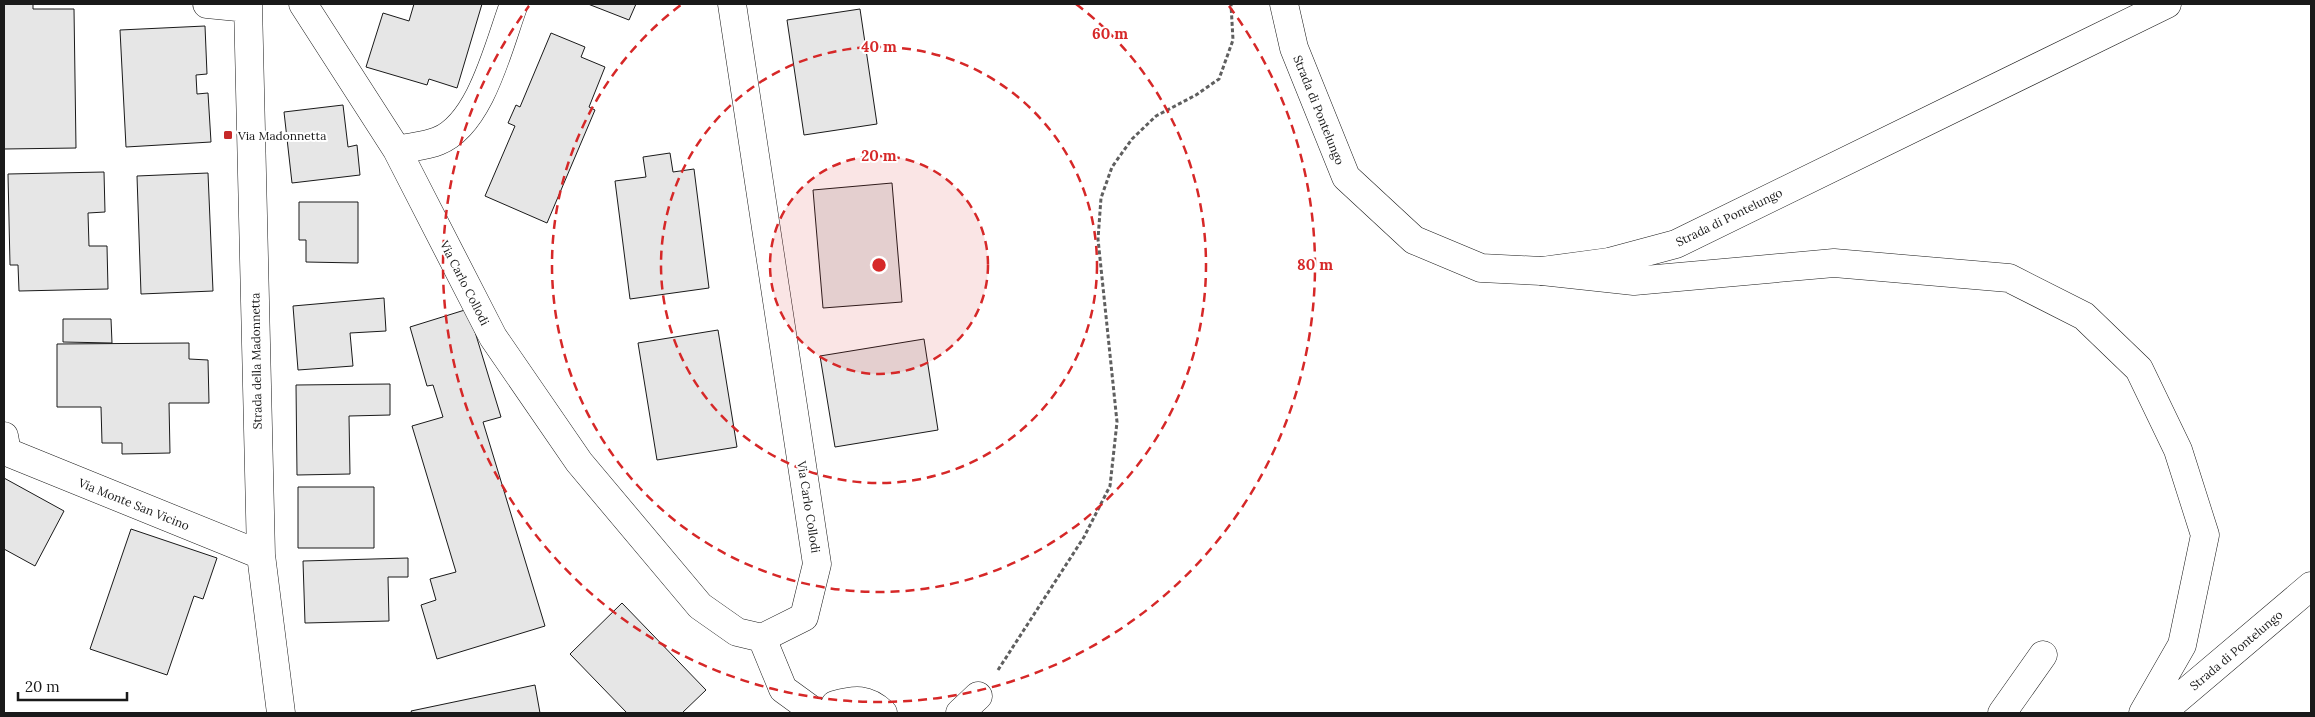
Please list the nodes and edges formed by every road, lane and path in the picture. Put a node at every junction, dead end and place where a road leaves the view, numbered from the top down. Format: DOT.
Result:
graph roads {
  1 [pos="207,4"];
  2 [pos="304,4"];
  3 [pos="514,4"];
  4 [pos="732,4"];
  5 [pos="1231,4"];
  6 [pos="1284,4"];
  7 [pos="2167,4"];
  8 [pos="248,6"];
  9 [pos="397,150"];
  10 [pos="1542,270"];
  11 [pos="5,446"];
  12 [pos="261,556"];
  13 [pos="2311,586"];
  14 [pos="762,638"];
  15 [pos="2043,655"];
  16 [pos="969,705"];
  17 [pos="281,713"];
  18 [pos="816,713"];
  19 [pos="832,713"];
  20 [pos="883,713"];
  21 [pos="2002,713"];
  22 [pos="2144,713"];
  23 [pos="2161,713"];
  1 -- 8 [label="main road, Strada della Madonnetta"];
  2 -- 9 [label="main road, Via Carlo Collodi"];
  3 -- 9 [label="main road"];
  4 -- 14 [label="main road, Via Carlo Collodi"];
  5 -- 16 [label="path"];
  6 -- 10 [label="main road, Strada di Pontelungo"];
  7 -- 10 [label="main road, Strada di Pontelungo"];
  8 -- 12 [label="main road, Strada della Madonnetta"];
  9 -- 14 [label="main road, Via Carlo Collodi"];
  10 -- 22 [label="main road"];
  11 -- 12 [label="main road, Via Monte San Vicino"];
  12 -- 17 [label="main road, Strada della Madonnetta"];
  13 -- 23 [label="main road, Strada di Pontelungo"];
  14 -- 18 [label="main road"];
  15 -- 21 [label="main road"];
  19 -- 20 [label="main road"];
}
